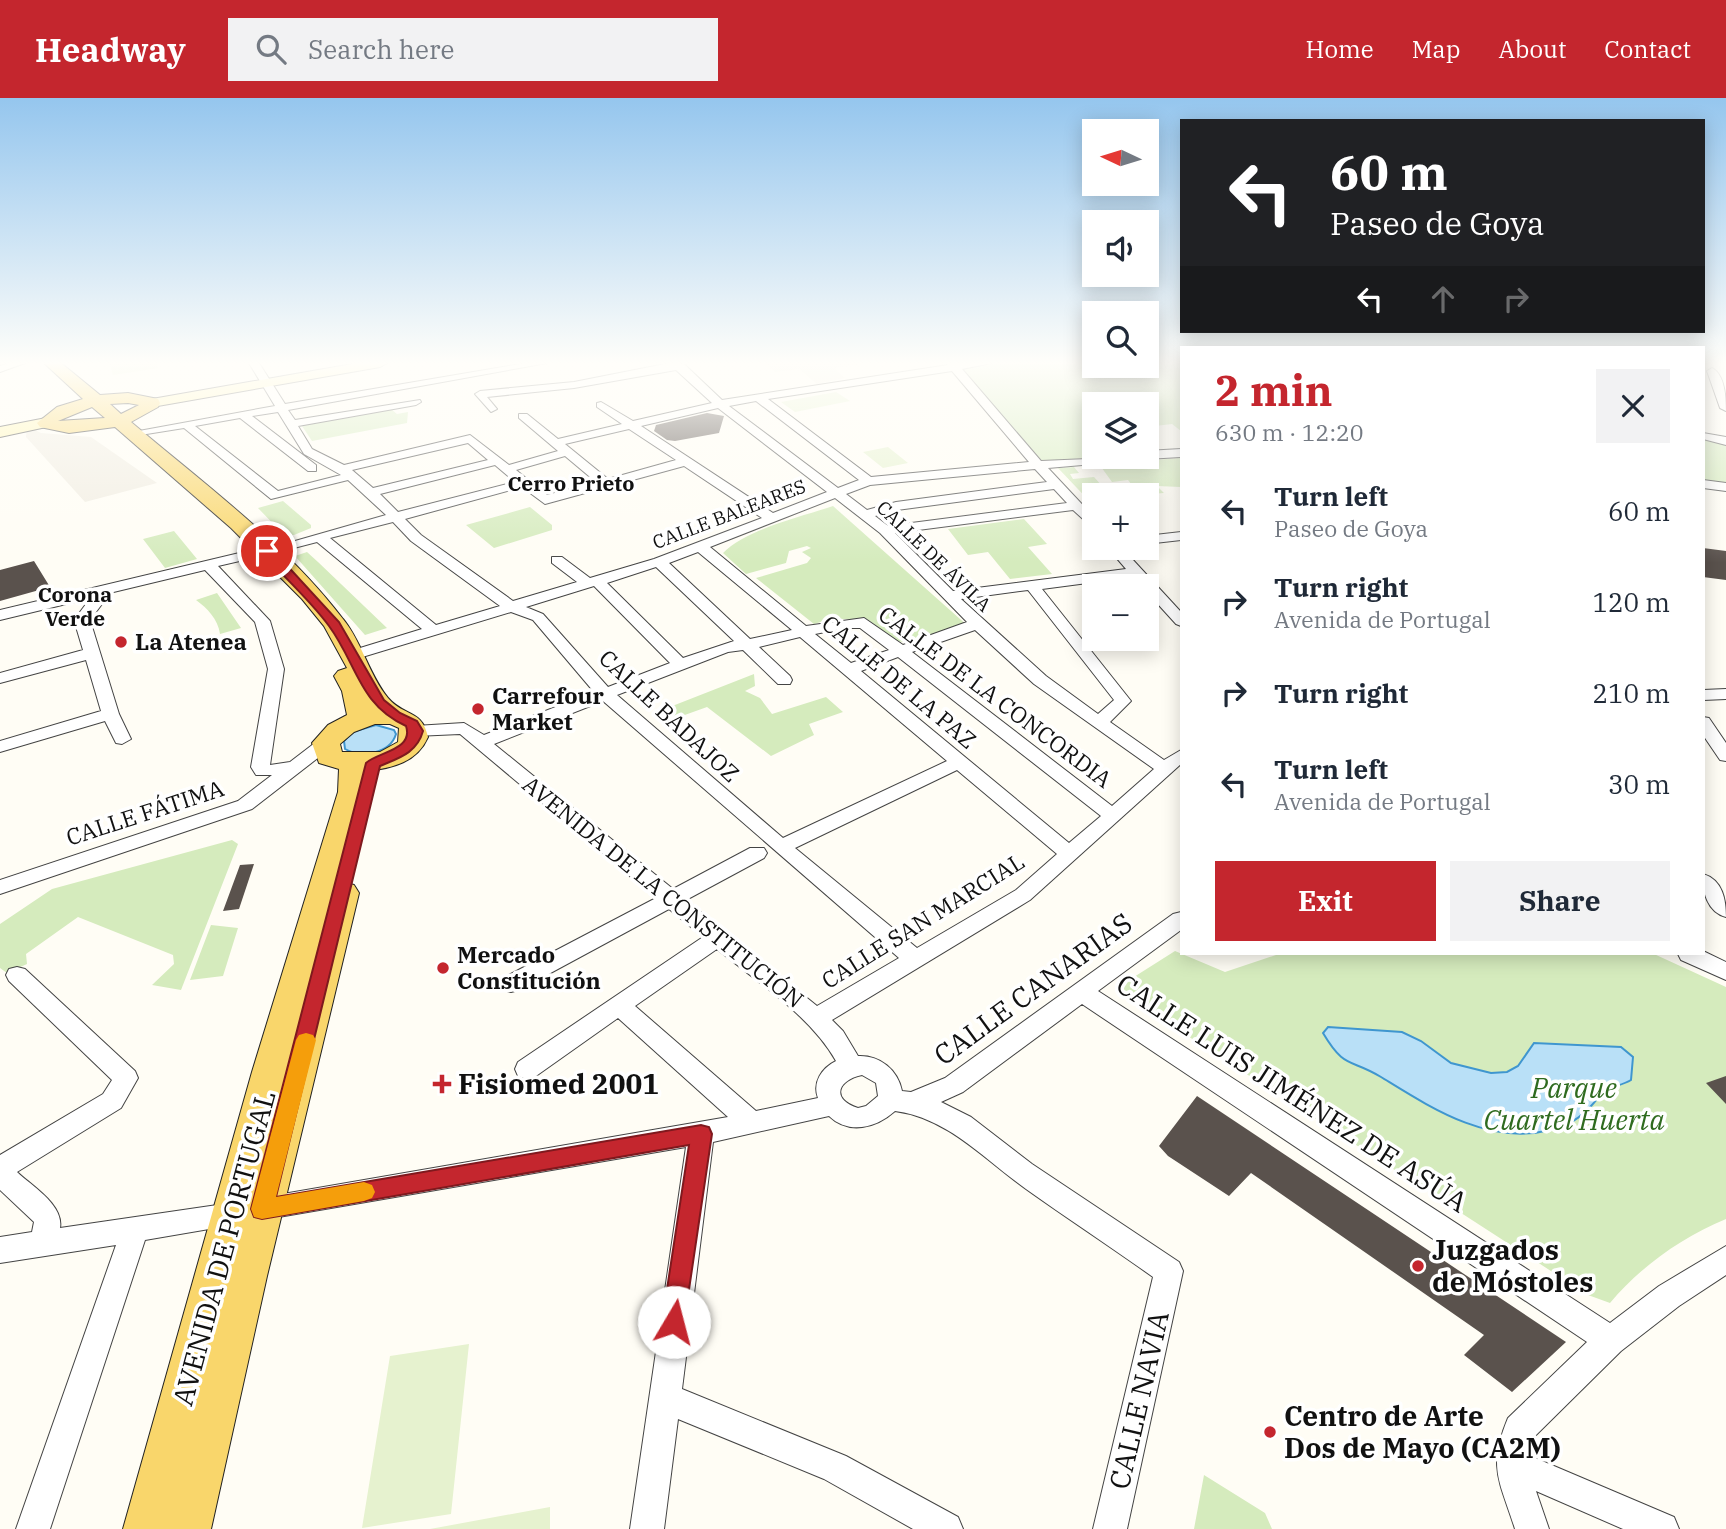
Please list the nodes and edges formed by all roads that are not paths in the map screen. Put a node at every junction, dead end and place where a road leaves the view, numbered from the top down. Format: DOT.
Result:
graph roads {
  1 [pos="125,430"];
  2 [pos="125,430"];
  3 [pos="193,430"];
  4 [pos="267,430"];
  5 [pos="295,430"];
  6 [pos="539,430"];
  7 [pos="608,430"];
  8 [pos="640,430"];
  9 [pos="771,430"];
  10 [pos="782,430"];
  11 [pos="1008,430"];
  12 [pos="1705,437"];
  13 [pos="789,439"];
  14 [pos="1726,442"];
  15 [pos="555,443"];
  16 [pos="567,452"];
  17 [pos="1180,453"];
  18 [pos="1159,454"];
  19 [pos="688,461"];
  20 [pos="1082,461"];
  21 [pos="1037,464"];
  22 [pos="502,465"];
  23 [pos="340,475"];
  24 [pos="868,481"];
  25 [pos="524,482"];
  26 [pos="605,483"];
  27 [pos="1705,484"];
  28 [pos="1057,485"];
  29 [pos="1726,487"];
  30 [pos="371,492"];
  31 [pos="835,494"];
  32 [pos="1077,506"];
  33 [pos="1082,511"];
  34 [pos="864,515"];
  35 [pos="394,517"];
  36 [pos="771,518"];
  37 [pos="885,530"];
  38 [pos="1180,536"];
  39 [pos="321,538"];
  40 [pos="1159,539"];
  41 [pos="700,546"];
  42 [pos="260,553"];
  43 [pos="557,560"];
  44 [pos="1126,560"];
  45 [pos="659,562"];
  46 [pos="209,565"];
  47 [pos="1137,572"];
  48 [pos="592,582"];
  49 [pos="1031,585"];
  50 [pos="94,593"];
  51 [pos="949,596"];
  52 [pos="510,606"];
  53 [pos="0,615"];
  54 [pos="1180,620"];
  55 [pos="976,624"];
  56 [pos="433,630"];
  57 [pos="804,633"];
  58 [pos="751,646"];
  59 [pos="901,650"];
  60 [pos="92,653"];
  61 [pos="353,655"];
  62 [pos="679,663"];
  63 [pos="848,670"];
  64 [pos="0,678"];
  65 [pos="784,680"];
  66 [pos="606,694"];
  67 [pos="1726,694"];
  68 [pos="1705,695"];
  69 [pos="110,714"];
  70 [pos="361,719"];
  71 [pos="1099,722"];
  72 [pos="405,723"];
  73 [pos="1705,725"];
  74 [pos="122,739"];
  75 [pos="326,743"];
  76 [pos="480,743"];
  77 [pos="0,747"];
  78 [pos="1724,750"];
  79 [pos="959,762"];
  80 [pos="1173,762"];
  81 [pos="363,764"];
  82 [pos="294,765"];
  83 [pos="1112,815"];
  84 [pos="781,847"];
  85 [pos="757,853"];
  86 [pos="1069,853"];
  87 [pos="1705,884"];
  88 [pos="0,887"];
  89 [pos="673,899"];
  90 [pos="1726,910"];
  91 [pos="1180,920"];
  92 [pos="719,937"];
  93 [pos="1691,955"];
  94 [pos="914,958"];
  95 [pos="1726,972"];
  96 [pos="17,975"];
  97 [pos="511,984"];
  98 [pos="1080,991"];
  99 [pos="619,1004"];
  100 [pos="816,1017"];
  101 [pos="851,1066"];
  102 [pos="527,1069"];
  103 [pos="890,1100"];
  104 [pos="917,1101"];
  105 [pos="831,1105"];
  106 [pos="753,1125"];
  107 [pos="701,1134"];
  108 [pos="0,1171"];
  109 [pos="247,1212"];
  110 [pos="135,1228"];
  111 [pos="44,1242"];
  112 [pos="0,1250"];
  113 [pos="1726,1259"];
  114 [pos="1610,1340"];
  115 [pos="663,1397"];
  116 [pos="1510,1463"];
  117 [pos="33,1529"];
  118 [pos="149,1529"];
  119 [pos="185,1529"];
  120 [pos="647,1529"];
  121 [pos="946,1529"];
  122 [pos="1110,1529"];
  123 [pos="1532,1529"];
  124 [pos="1662,1529"];
  1 -- 42 [label="main road"];
  2 -- 42 [label="main road"];
  3 -- 23 [label="street"];
  4 -- 23 [label="street, CALLE BADAJOZ"];
  5 -- 23 [label="street, CALLE BADAJOZ"];
  6 -- 15 [label="street"];
  7 -- 15 [label="street"];
  8 -- 19 [label="street"];
  9 -- 13 [label="street, CALLE DE ÁVILA"];
  10 -- 13 [label="street"];
  11 -- 21 [label="street"];
  12 -- 14 [label="street"];
  13 -- 24 [label="street"];
  13 -- 31 [label="street, CALLE DE ÁVILA"];
  15 -- 16 [label="street"];
  16 -- 22 [label="street"];
  16 -- 26 [label="street"];
  17 -- 18 [label="street"];
  19 -- 26 [label="street"];
  19 -- 36 [label="street"];
  20 -- 21 [label="street, CALLE BALEARES"];
  21 -- 24 [label="street, CALLE BALEARES"];
  21 -- 28 [label="street"];
  22 -- 23 [label="street"];
  22 -- 25 [label="street"];
  22 -- 30 [label="street"];
  23 -- 30 [label="street, CALLE BADAJOZ"];
  24 -- 31 [label="street, CALLE BALEARES"];
  25 -- 26 [label="street"];
  25 -- 35 [label="street"];
  27 -- 29 [label="street"];
  28 -- 32 [label="street"];
  28 -- 34 [label="street"];
  30 -- 35 [label="street, CALLE BADAJOZ"];
  31 -- 34 [label="street, CALLE DE ÁVILA"];
  31 -- 36 [label="street, CALLE BALEARES"];
  32 -- 33 [label="street"];
  32 -- 37 [label="street"];
  34 -- 37 [label="street, CALLE DE ÁVILA"];
  35 -- 39 [label="street"];
  35 -- 52 [label="street, CALLE BADAJOZ"];
  36 -- 41 [label="street, CALLE BALEARES"];
  37 -- 51 [label="street, CALLE DE ÁVILA"];
  38 -- 40 [label="street"];
  39 -- 42 [label="street"];
  39 -- 56 [label="street"];
  41 -- 45 [label="street, CALLE BALEARES"];
  41 -- 57 [label="street, CALLE DE LA PAZ"];
  42 -- 46 [label="street"];
  42 -- 61 [label="main road"];
  42 -- 70 [label="main road"];
  43 -- 48 [label="street"];
  44 -- 47 [label="street"];
  45 -- 48 [label="street, CALLE BALEARES"];
  45 -- 58 [label="street"];
  46 -- 50 [label="street"];
  46 -- 82 [label="street"];
  47 -- 49 [label="street"];
  47 -- 54 [label="street"];
  48 -- 52 [label="street, CALLE BALEARES"];
  48 -- 62 [label="street"];
  49 -- 51 [label="street"];
  49 -- 71 [label="street"];
  50 -- 53 [label="street"];
  50 -- 60 [label="street"];
  51 -- 55 [label="street, CALLE DE ÁVILA"];
  52 -- 56 [label="street, CALLE BALEARES"];
  52 -- 66 [label="street, CALLE BADAJOZ"];
  55 -- 59 [label="street"];
  55 -- 71 [label="street, CALLE DE ÁVILA"];
  56 -- 61 [label="street, CALLE BALEARES"];
  57 -- 58 [label="street, CALLE DE LA CONCORDIA"];
  57 -- 59 [label="street, CALLE DE LA CONCORDIA"];
  57 -- 63 [label="street, CALLE DE LA PAZ"];
  58 -- 62 [label="street, CALLE DE LA CONCORDIA"];
  58 -- 65 [label="street"];
  59 -- 63 [label="street"];
  59 -- 83 [label="street, CALLE DE LA CONCORDIA"];
  60 -- 64 [label="street"];
  60 -- 69 [label="street"];
  61 -- 72 [label="main road"];
  62 -- 66 [label="street, CALLE DE LA CONCORDIA"];
  63 -- 79 [label="street, CALLE DE LA PAZ"];
  66 -- 76 [label="street, CALLE DE LA CONCORDIA"];
  66 -- 84 [label="street, CALLE BADAJOZ"];
  67 -- 68 [label="street"];
  69 -- 74 [label="street"];
  69 -- 77 [label="street"];
  70 -- 72 [label="main road"];
  70 -- 75 [label="main road"];
  71 -- 80 [label="street, CALLE DE ÁVILA"];
  72 -- 76 [label="street, AVENIDA DE LA CONSTITUCIÓN"];
  72 -- 81 [label="main road"];
  73 -- 78 [label="street"];
  75 -- 81 [label="main road"];
  75 -- 82 [label="street, CALLE FÁTIMA"];
  76 -- 89 [label="street, AVENIDA DE LA CONSTITUCIÓN"];
  79 -- 84 [label="street"];
  79 -- 86 [label="street, CALLE DE LA PAZ"];
  80 -- 83 [label="street, CALLE SAN MARCIAL"];
  81 -- 109 [label="main road, AVENIDA DE PORTUGAL"];
  82 -- 88 [label="street, CALLE FÁTIMA"];
  83 -- 86 [label="street, CALLE SAN MARCIAL"];
  84 -- 94 [label="street, CALLE BADAJOZ"];
  85 -- 89 [label="street"];
  86 -- 94 [label="street, CALLE SAN MARCIAL"];
  87 -- 90 [label="street"];
  89 -- 92 [label="street, AVENIDA DE LA CONSTITUCIÓN"];
  89 -- 97 [label="street"];
  91 -- 98 [label="street, CALLE CANARIAS"];
  92 -- 99 [label="street"];
  92 -- 100 [label="street, AVENIDA DE LA CONSTITUCIÓN"];
  93 -- 95 [label="street"];
  94 -- 100 [label="street, CALLE SAN MARCIAL"];
  96 -- 108 [label="street"];
  98 -- 104 [label="street, CALLE CANARIAS"];
  98 -- 114 [label="street, CALLE LUIS JIMÉNEZ DE ASÚA"];
  99 -- 102 [label="street"];
  99 -- 106 [label="street"];
  100 -- 101 [label="street, AVENIDA DE LA CONSTITUCIÓN"];
  101 -- 103 [label="street"];
  101 -- 105 [label="street"];
  103 -- 104 [label="street"];
  103 -- 105 [label="street"];
  104 -- 122 [label="street, CALLE NAVIA"];
  105 -- 106 [label="street"];
  106 -- 107 [label="street"];
  107 -- 109 [label="street"];
  107 -- 115 [label="street"];
  108 -- 111 [label="street"];
  109 -- 110 [label="street"];
  109 -- 118 [label="main road, AVENIDA DE PORTUGAL"];
  109 -- 119 [label="main road, AVENIDA DE PORTUGAL"];
  110 -- 111 [label="street"];
  110 -- 117 [label="street"];
  111 -- 112 [label="street"];
  113 -- 114 [label="street"];
  114 -- 116 [label="street"];
  115 -- 120 [label="street"];
  115 -- 121 [label="street"];
  116 -- 123 [label="street"];
  116 -- 124 [label="street"];
}
